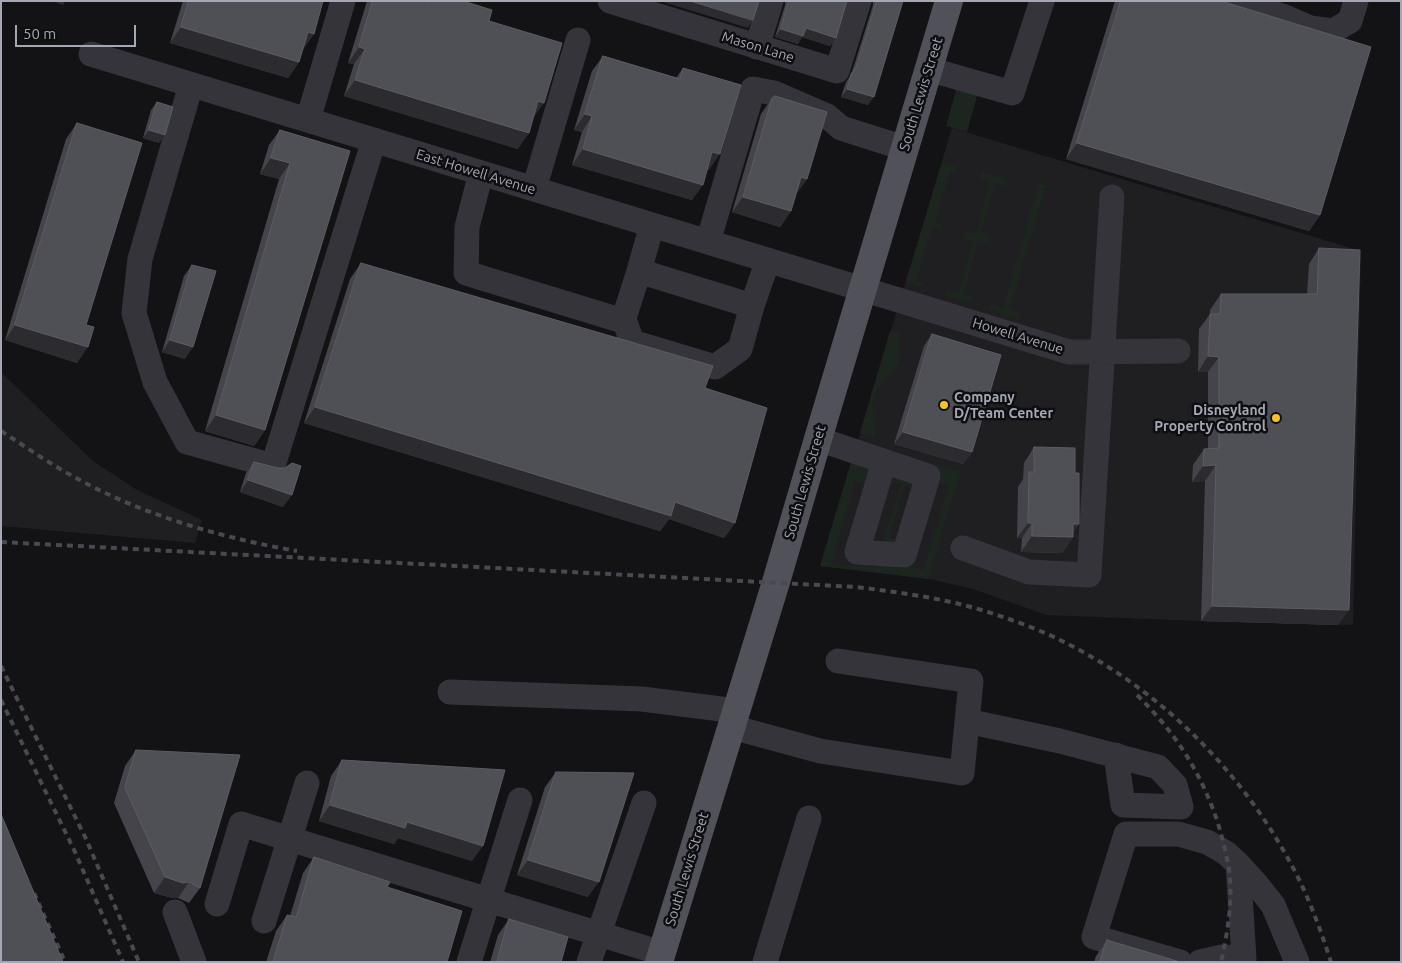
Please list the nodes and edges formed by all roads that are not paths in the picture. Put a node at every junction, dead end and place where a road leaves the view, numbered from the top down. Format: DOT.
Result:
graph roads {
  1 [pos="343,1"];
  2 [pos="610,1"];
  3 [pos="771,1"];
  4 [pos="859,1"];
  5 [pos="949,1"];
  6 [pos="1042,1"];
  7 [pos="1238,1"];
  8 [pos="1356,1"];
  9 [pos="677,11"];
  10 [pos="578,40"];
  11 [pos="757,47"];
  12 [pos="91,54"];
  13 [pos="928,69"];
  14 [pos="192,85"];
  15 [pos="308,120"];
  16 [pos="374,140"];
  17 [pos="904,148"];
  18 [pos="481,173"];
  19 [pos="534,189"];
  20 [pos="1112,197"];
  21 [pos="652,225"];
  22 [pos="708,242"];
  23 [pos="768,260"];
  24 [pos="639,271"];
  25 [pos="862,289"];
  26 [pos="752,306"];
  27 [pos="624,318"];
  28 [pos="1178,351"];
  29 [pos="1102,352"];
  30 [pos="818,439"];
  31 [pos="884,462"];
  32 [pos="963,548"];
  33 [pos="838,660"];
  34 [pos="450,692"];
  35 [pos="734,719"];
  36 [pos="967,721"];
  37 [pos="1116,755"];
  38 [pos="307,784"];
  39 [pos="520,800"];
  40 [pos="644,803"];
  41 [pos="808,818"];
  42 [pos="289,839"];
  43 [pos="1238,864"];
  44 [pos="489,900"];
  45 [pos="217,904"];
  46 [pos="176,912"];
  47 [pos="264,921"];
  48 [pos="598,934"];
  49 [pos="660,958"];
  50 [pos="1244,960"];
  51 [pos="194,962"];
  52 [pos="469,962"];
  53 [pos="590,962"];
  54 [pos="765,962"];
  55 [pos="1180,962"];
  56 [pos="1200,962"];
  57 [pos="1297,962"];
  1 -- 15 [label="street"];
  2 -- 9 [label="street, Mason Lane"];
  3 -- 11 [label="street"];
  4 -- 11 [label="street, Mason Lane"];
  5 -- 13 [label="main road, South Lewis Street"];
  6 -- 13 [label="street"];
  7 -- 8 [label="street"];
  9 -- 11 [label="street, Mason Lane"];
  10 -- 19 [label="street"];
  12 -- 14 [label="street, East Howell Avenue"];
  13 -- 17 [label="main road, South Lewis Street"];
  14 -- 15 [label="street, East Howell Avenue"];
  14 -- 16 [label="street"];
  15 -- 16 [label="street, East Howell Avenue"];
  16 -- 18 [label="street, East Howell Avenue"];
  17 -- 22 [label="street"];
  17 -- 25 [label="main road, South Lewis Street"];
  18 -- 19 [label="street, East Howell Avenue"];
  18 -- 27 [label="street"];
  19 -- 21 [label="street, East Howell Avenue"];
  20 -- 29 [label="street"];
  21 -- 22 [label="street, East Howell Avenue"];
  21 -- 24 [label="street"];
  22 -- 23 [label="street, East Howell Avenue"];
  23 -- 25 [label="street, East Howell Avenue"];
  23 -- 26 [label="street"];
  24 -- 26 [label="street"];
  24 -- 27 [label="street"];
  25 -- 29 [label="street, Howell Avenue"];
  25 -- 30 [label="main road, South Lewis Street"];
  26 -- 27 [label="street"];
  28 -- 29 [label="street, Howell Avenue"];
  29 -- 32 [label="street"];
  30 -- 31 [label="street"];
  30 -- 35 [label="main road, South Lewis Street"];
  33 -- 36 [label="street"];
  34 -- 35 [label="street"];
  35 -- 36 [label="street"];
  35 -- 49 [label="main road, South Lewis Street"];
  36 -- 37 [label="street"];
  38 -- 42 [label="street"];
  39 -- 44 [label="street"];
  40 -- 48 [label="street"];
  41 -- 54 [label="street"];
  42 -- 44 [label="street"];
  42 -- 45 [label="street"];
  42 -- 47 [label="street"];
  43 -- 50 [label="street"];
  43 -- 55 [label="street"];
  43 -- 57 [label="street"];
  44 -- 48 [label="street"];
  44 -- 52 [label="street"];
  46 -- 51 [label="street"];
  48 -- 49 [label="street"];
  48 -- 53 [label="street"];
  50 -- 56 [label="street"];
}
